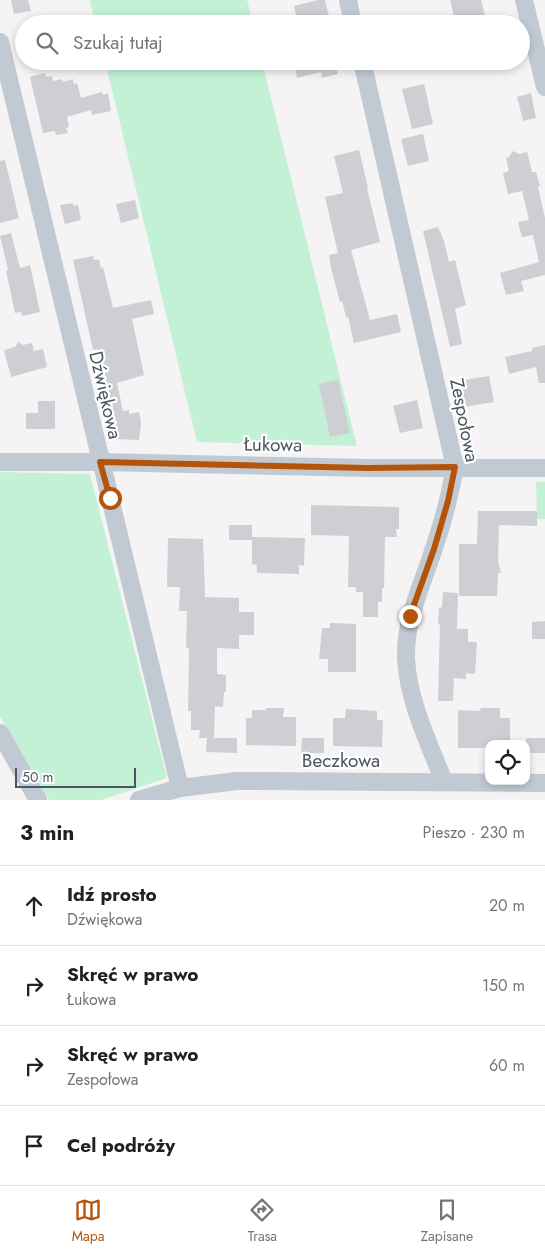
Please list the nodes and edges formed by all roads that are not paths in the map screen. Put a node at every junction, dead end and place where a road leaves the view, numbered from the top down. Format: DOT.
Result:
graph roads {
  1 [pos="348,0"];
  2 [pos="524,0"];
  3 [pos="351,15"];
  4 [pos="528,15"];
  5 [pos="530,25"];
  6 [pos="0,42"];
  7 [pos="364,70"];
  8 [pos="545,86"];
  9 [pos="0,462"];
  10 [pos="100,462"];
  11 [pos="455,467"];
  12 [pos="545,468"];
  13 [pos="0,733"];
  14 [pos="444,782"];
  15 [pos="545,783"];
  16 [pos="180,788"];
  17 [pos="38,800"];
  18 [pos="139,800"];
  1 -- 3 [label="street"];
  2 -- 4 [label="street"];
  5 -- 8 [label="street"];
  6 -- 10 [label="street, Dźwiękowa"];
  7 -- 11 [label="street, Zespołowa"];
  9 -- 10 [label="street, Łukowa"];
  10 -- 11 [label="street, Łukowa"];
  10 -- 16 [label="street, Dźwiękowa"];
  11 -- 12 [label="street, Łukowa"];
  11 -- 14 [label="street, Zespołowa"];
  13 -- 17 [label="street"];
  14 -- 15 [label="street, Beczkowa"];
  14 -- 16 [label="street, Beczkowa"];
  16 -- 18 [label="street, Beczkowa"];
}
